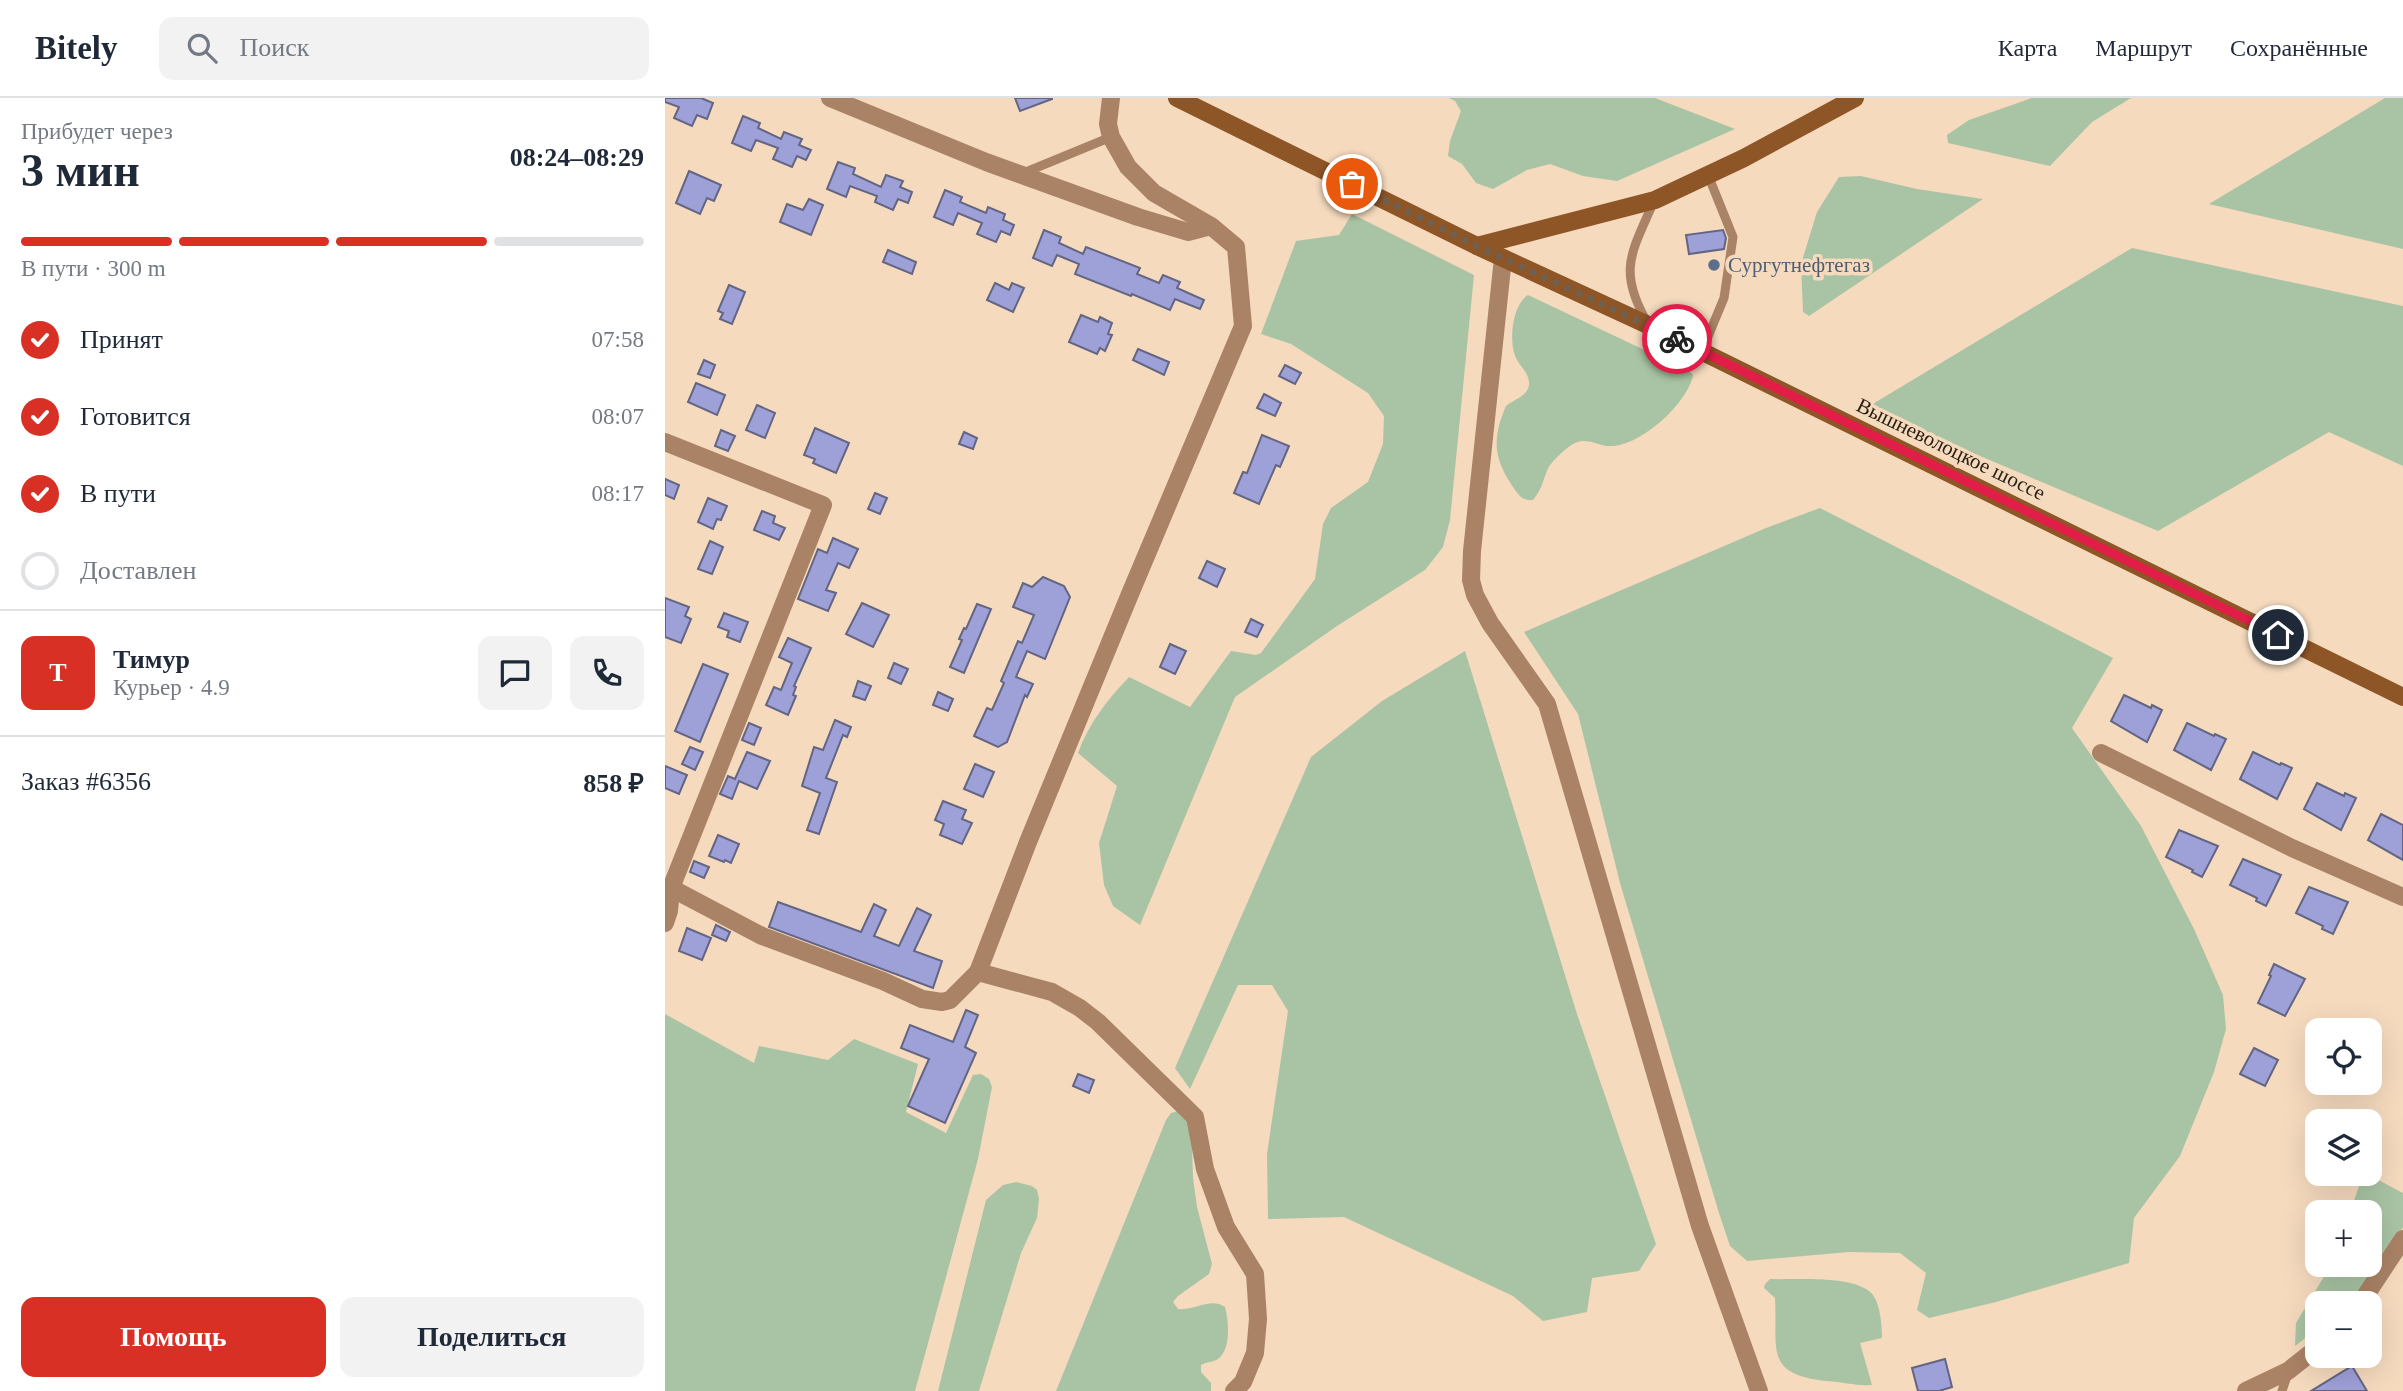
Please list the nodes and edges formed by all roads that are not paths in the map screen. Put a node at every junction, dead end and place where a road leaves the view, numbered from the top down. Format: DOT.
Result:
graph roads {
  1 [pos="830,98"];
  2 [pos="1111,98"];
  3 [pos="1177,98"];
  4 [pos="1855,98"];
  5 [pos="1111,137"];
  6 [pos="1020,174"];
  7 [pos="1709,175"];
  8 [pos="1655,200"];
  9 [pos="1212,226"];
  10 [pos="1477,246"];
  11 [pos="1503,258"];
  12 [pos="1648,325"];
  13 [pos="1702,351"];
  14 [pos="665,442"];
  15 [pos="2403,697"];
  16 [pos="2101,753"];
  17 [pos="671,888"];
  18 [pos="2403,897"];
  19 [pos="665,923"];
  20 [pos="978,972"];
  21 [pos="2403,1239"];
  22 [pos="2369,1291"];
  23 [pos="2305,1358"];
  24 [pos="2288,1371"];
  25 [pos="1234,1391"];
  26 [pos="1759,1391"];
  27 [pos="2246,1391"];
  28 [pos="2282,1391"];
  1 -- 6 [label="street"];
  2 -- 5 [label="street"];
  3 -- 10 [label="main road, Вышневолоцкое шоссе"];
  4 -- 7 [label="main road"];
  5 -- 6 [label="lane"];
  5 -- 9 [label="street"];
  6 -- 9 [label="street"];
  7 -- 8 [label="main road"];
  7 -- 13 [label="lane"];
  8 -- 10 [label="main road"];
  8 -- 12 [label="lane"];
  9 -- 20 [label="street"];
  10 -- 11 [label="main road, Вышневолоцкое шоссе"];
  11 -- 12 [label="main road, Вышневолоцкое шоссе"];
  11 -- 26 [label="street"];
  12 -- 13 [label="main road, Вышневолоцкое шоссе"];
  13 -- 15 [label="main road, Вышневолоцкое шоссе"];
  14 -- 17 [label="street"];
  16 -- 18 [label="street"];
  17 -- 19 [label="street"];
  17 -- 20 [label="street"];
  20 -- 25 [label="street"];
  21 -- 22 [label="street"];
  23 -- 24 [label="street"];
  24 -- 27 [label="street"];
  24 -- 28 [label="lane"];
}
